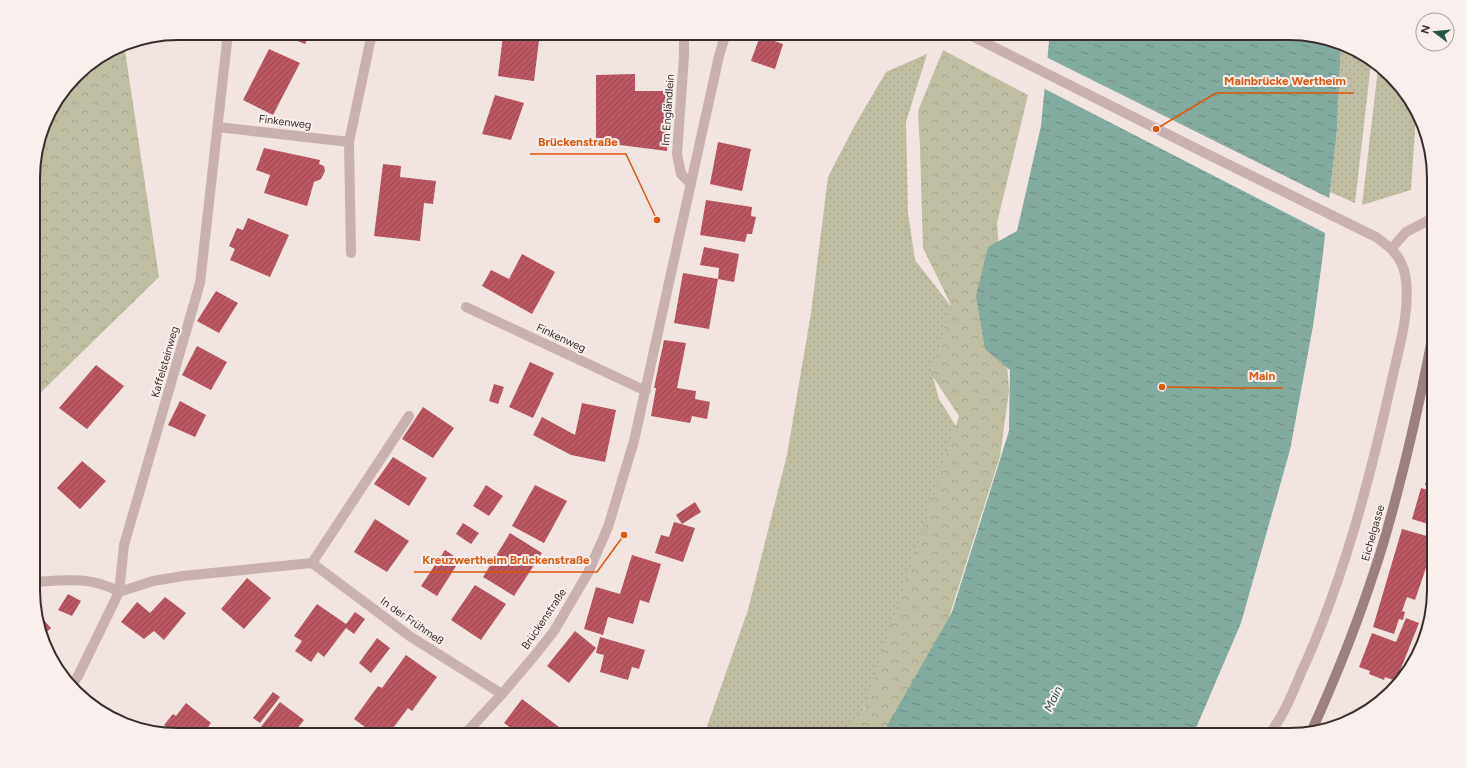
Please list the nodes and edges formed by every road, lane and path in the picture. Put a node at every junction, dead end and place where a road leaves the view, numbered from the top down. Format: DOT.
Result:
graph roads {
  1 [pos="227,40"];
  2 [pos="371,40"];
  3 [pos="684,40"];
  4 [pos="724,40"];
  5 [pos="980,40"];
  6 [pos="218,126"];
  7 [pos="349,142"];
  8 [pos="691,184"];
  9 [pos="1427,221"];
  10 [pos="1392,248"];
  11 [pos="351,253"];
  12 [pos="466,306"];
  13 [pos="1427,365"];
  14 [pos="646,391"];
  15 [pos="409,416"];
  16 [pos="312,563"];
  17 [pos="40,582"];
  18 [pos="119,592"];
  19 [pos="74,681"];
  20 [pos="502,694"];
  21 [pos="1314,725"];
  22 [pos="470,728"];
  23 [pos="1272,728"];
  1 -- 6 [label="street, Kaffelsteinweg"];
  2 -- 7 [label="street"];
  3 -- 8 [label="street, Im Engländlein"];
  4 -- 8 [label="street, Brückenstraße"];
  5 -- 10 [label="street"];
  6 -- 7 [label="street, Finkenweg"];
  6 -- 18 [label="street, Kaffelsteinweg"];
  7 -- 11 [label="street"];
  8 -- 14 [label="street, Brückenstraße"];
  9 -- 10 [label="street"];
  10 -- 23 [label="street"];
  12 -- 14 [label="street, Finkenweg"];
  13 -- 21 [label="main road, Eichelgasse"];
  14 -- 20 [label="street, Brückenstraße"];
  15 -- 16 [label="street"];
  16 -- 18 [label="street"];
  16 -- 20 [label="street, In der Frühmeß"];
  17 -- 18 [label="street"];
  18 -- 19 [label="street, Kaffelsteinweg"];
  20 -- 22 [label="street, Brückenstraße"];
}
